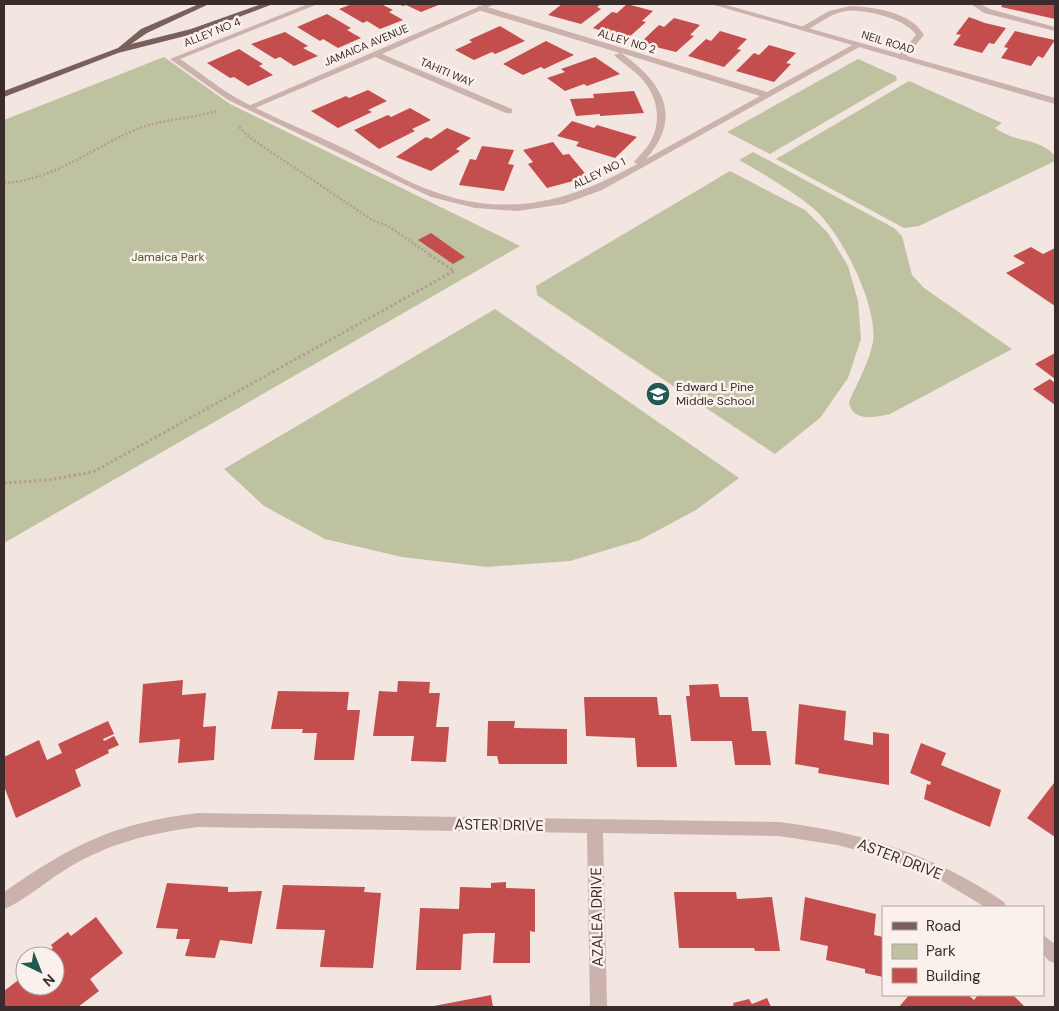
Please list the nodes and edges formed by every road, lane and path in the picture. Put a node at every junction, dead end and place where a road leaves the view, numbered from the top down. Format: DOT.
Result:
graph roads {
  1 [pos="205,4"];
  2 [pos="269,4"];
  3 [pos="314,4"];
  4 [pos="492,4"];
  5 [pos="715,4"];
  6 [pos="975,4"];
  7 [pos="481,8"];
  8 [pos="804,28"];
  9 [pos="1055,29"];
  10 [pos="581,38"];
  11 [pos="859,44"];
  12 [pos="115,51"];
  13 [pos="376,54"];
  14 [pos="901,57"];
  15 [pos="4,94"];
  16 [pos="767,95"];
  17 [pos="1055,101"];
  18 [pos="239,102"];
  19 [pos="250,108"];
  20 [pos="509,111"];
  21 [pos="239,127"];
  22 [pos="615,180"];
  23 [pos="4,184"];
  24 [pos="4,483"];
  25 [pos="595,826"];
  26 [pos="4,901"];
  27 [pos="997,906"];
  28 [pos="1044,944"];
  29 [pos="1055,955"];
  30 [pos="600,1007"];
  1 -- 12 [label="main road"];
  2 -- 12 [label="main road"];
  3 -- 18 [label="street, ALLEY NO 4"];
  4 -- 7 [label="street, JAMAICA AVENUE"];
  5 -- 8 [label="street, NEIL ROAD"];
  6 -- 9 [label="street"];
  7 -- 10 [label="street, ALLEY NO 2"];
  7 -- 13 [label="street, JAMAICA AVENUE"];
  8 -- 11 [label="street, NEIL ROAD"];
  8 -- 14 [label="street"];
  10 -- 16 [label="street, ALLEY NO 2"];
  10 -- 22 [label="street"];
  11 -- 14 [label="street, NEIL ROAD"];
  11 -- 16 [label="street, ALLEY NO 1"];
  12 -- 15 [label="main road"];
  13 -- 19 [label="street, JAMAICA AVENUE"];
  13 -- 20 [label="street, TAHITI WAY"];
  14 -- 17 [label="street, NEIL ROAD"];
  16 -- 22 [label="street, ALLEY NO 1"];
  18 -- 19 [label="street, ALLEY NO 4"];
  18 -- 23 [label="path"];
  19 -- 22 [label="street, ALLEY NO 1"];
  21 -- 24 [label="path"];
  25 -- 26 [label="street, ASTER DRIVE"];
  25 -- 27 [label="street, ASTER DRIVE"];
  25 -- 30 [label="street, AZALEA DRIVE"];
  28 -- 29 [label="street"];
}
